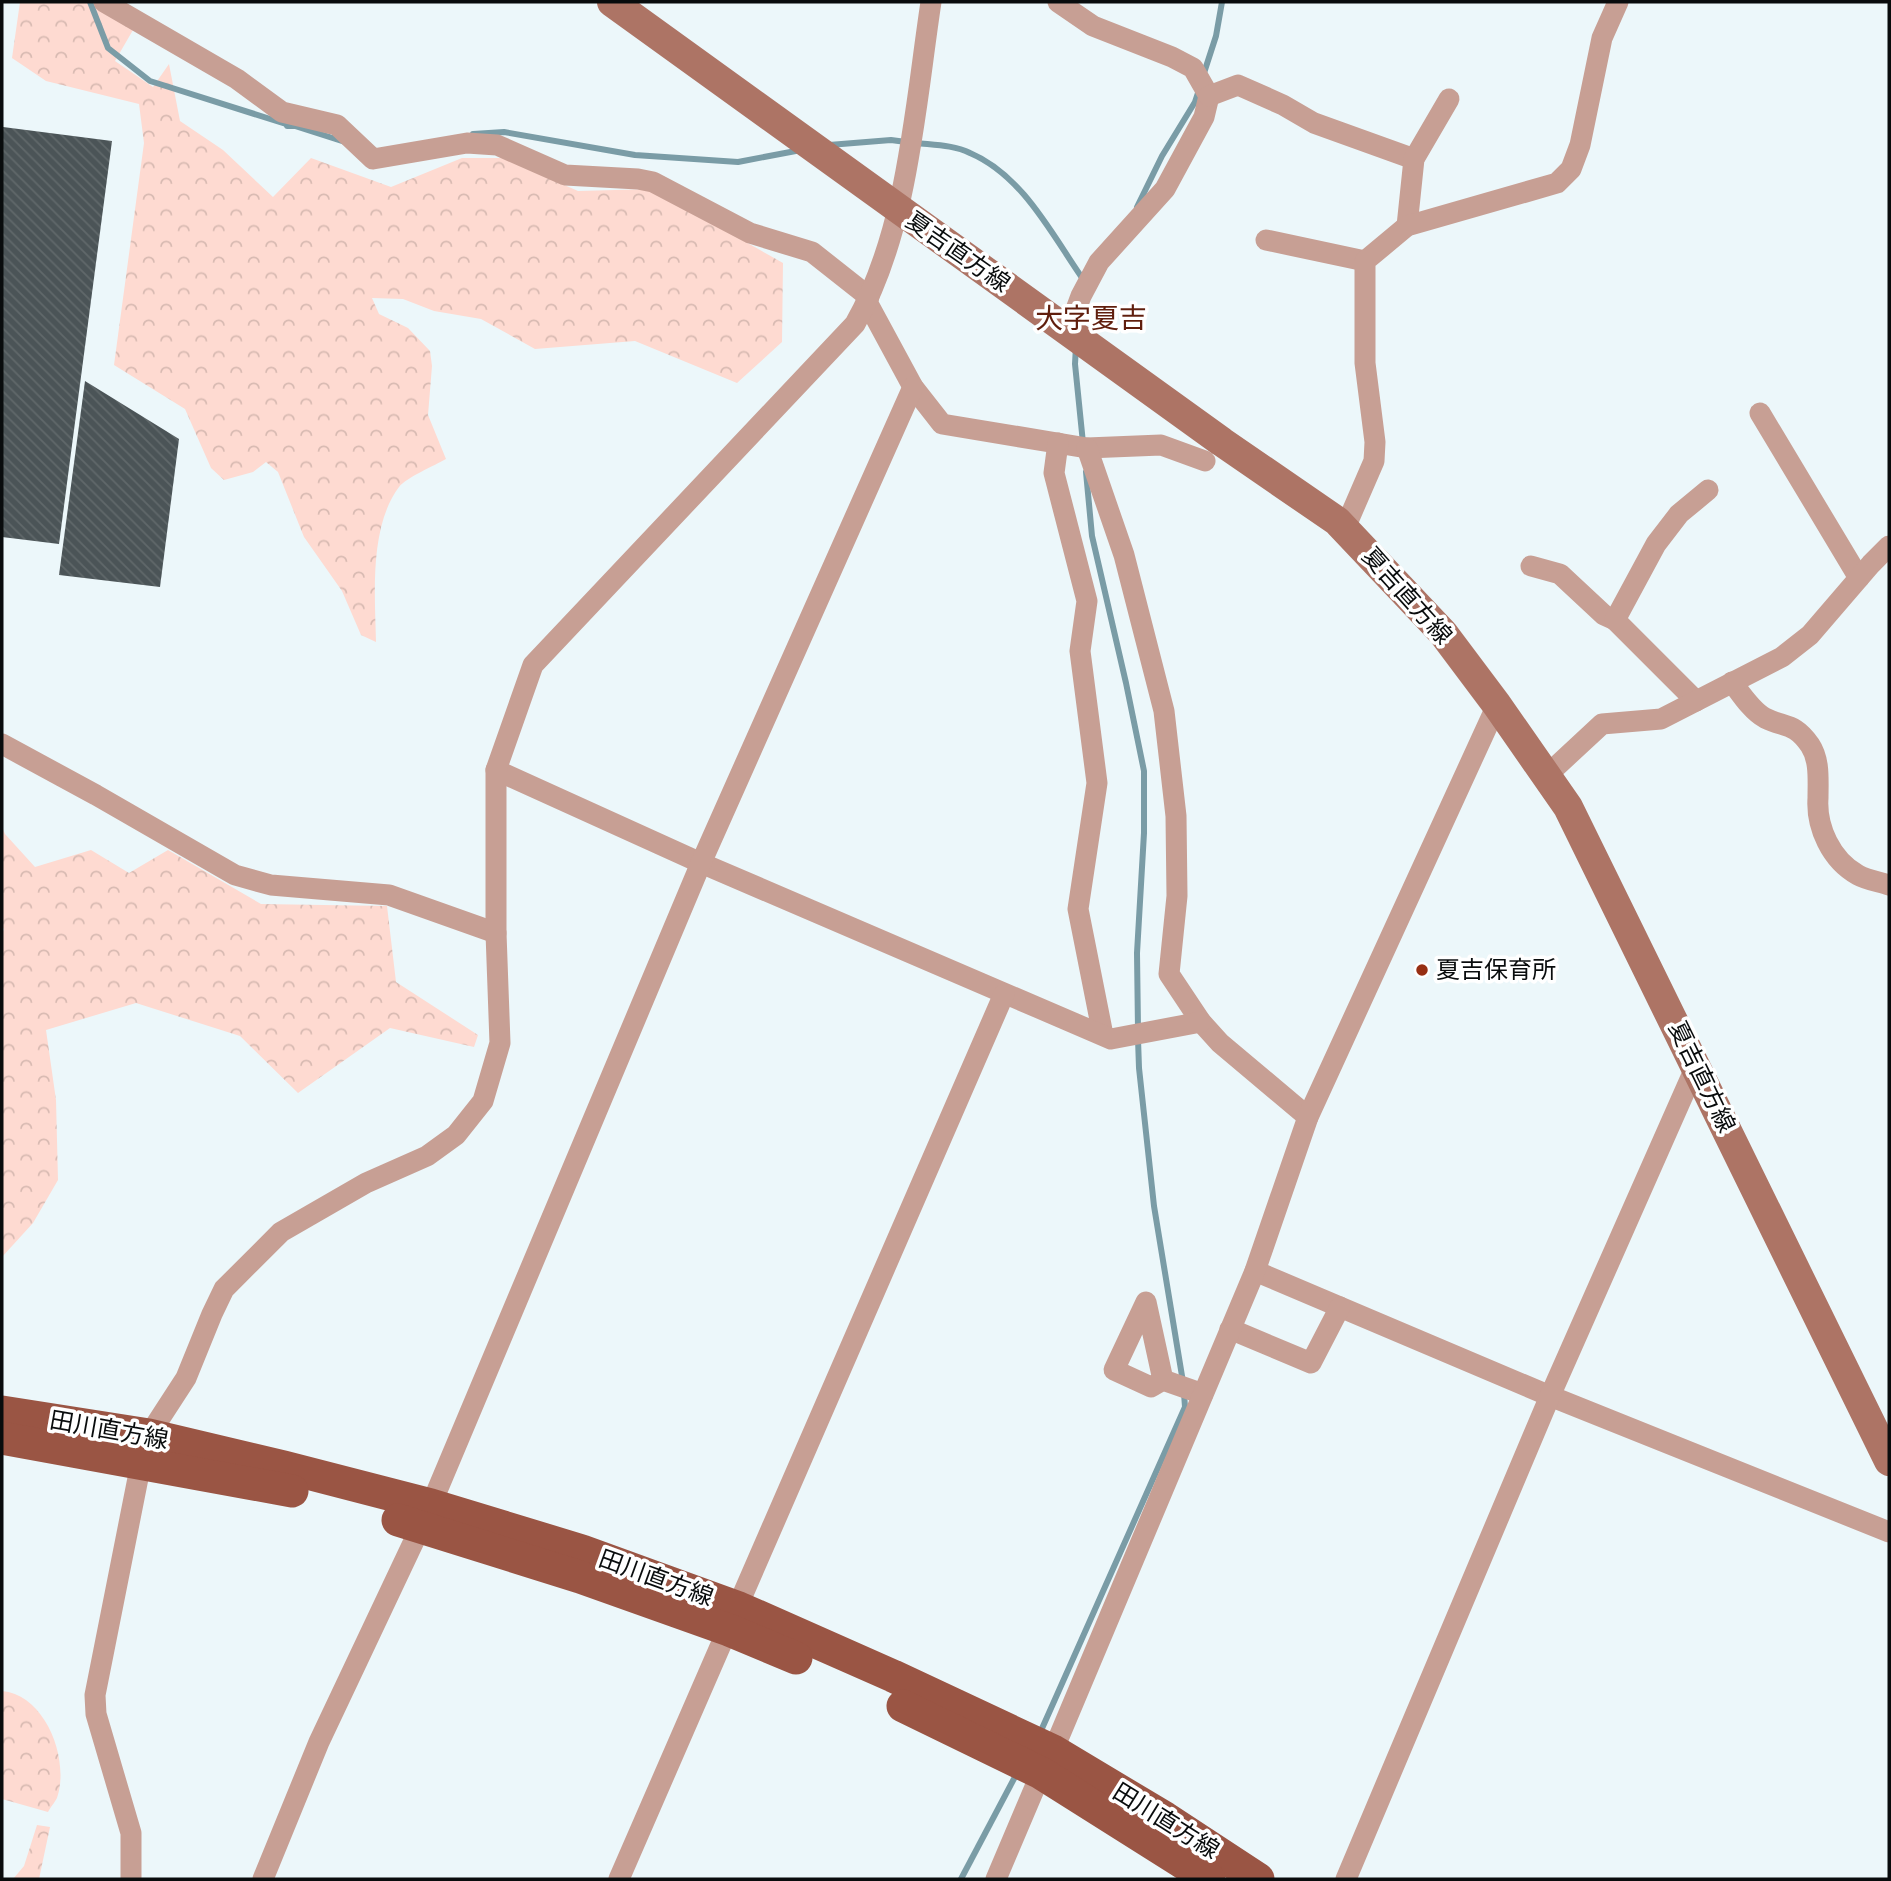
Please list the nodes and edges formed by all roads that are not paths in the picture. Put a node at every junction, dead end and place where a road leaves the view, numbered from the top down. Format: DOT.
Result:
graph roads {
  1 [pos="104,2"];
  2 [pos="612,2"];
  3 [pos="931,2"];
  4 [pos="1058,2"];
  5 [pos="1618,2"];
  6 [pos="1209,96"];
  7 [pos="1449,99"];
  8 [pos="1414,159"];
  9 [pos="899,210"];
  10 [pos="1407,226"];
  11 [pos="1266,240"];
  12 [pos="1365,261"];
  13 [pos="868,300"];
  14 [pos="1068,331"];
  15 [pos="913,387"];
  16 [pos="1760,413"];
  17 [pos="1058,443"];
  18 [pos="1087,448"];
  19 [pos="1205,461"];
  20 [pos="1708,490"];
  21 [pos="1345,528"];
  22 [pos="1889,547"];
  23 [pos="1531,565"];
  24 [pos="1859,578"];
  25 [pos="1615,620"];
  26 [pos="1732,682"];
  27 [pos="1696,701"];
  28 [pos="1497,705"];
  29 [pos="2,744"];
  30 [pos="496,770"];
  31 [pos="1546,776"];
  32 [pos="701,863"];
  33 [pos="1886,879"];
  34 [pos="496,933"];
  35 [pos="1004,994"];
  36 [pos="1201,1022"];
  37 [pos="1102,1035"];
  38 [pos="1696,1066"];
  39 [pos="1308,1117"];
  40 [pos="1255,1271"];
  41 [pos="1340,1307"];
  42 [pos="1230,1329"];
  43 [pos="1163,1380"];
  44 [pos="1203,1394"];
  45 [pos="1550,1396"];
  46 [pos="2,1412"];
  47 [pos="2,1437"];
  48 [pos="145,1449"];
  49 [pos="1889,1461"];
  50 [pos="426,1515"];
  51 [pos="1889,1532"];
  52 [pos="734,1619"];
  53 [pos="1047,1762"];
  54 [pos="131,1879"];
  55 [pos="263,1879"];
  56 [pos="619,1879"];
  57 [pos="996,1879"];
  58 [pos="1209,1879"];
  59 [pos="1258,1879"];
  60 [pos="1346,1879"];
  1 -- 13 [label="street"];
  2 -- 9 [label="main road, 夏吉直方線"];
  3 -- 9 [label="street"];
  4 -- 6 [label="street"];
  5 -- 10 [label="street"];
  6 -- 8 [label="street"];
  6 -- 14 [label="street"];
  7 -- 8 [label="street"];
  8 -- 10 [label="street"];
  9 -- 13 [label="street"];
  9 -- 14 [label="main road, 夏吉直方線"];
  10 -- 12 [label="street"];
  11 -- 12 [label="street"];
  12 -- 21 [label="street"];
  13 -- 15 [label="street"];
  13 -- 30 [label="street"];
  14 -- 21 [label="main road, 夏吉直方線"];
  15 -- 17 [label="street"];
  15 -- 32 [label="street"];
  16 -- 24 [label="street"];
  17 -- 18 [label="street"];
  17 -- 37 [label="street"];
  18 -- 19 [label="street"];
  18 -- 36 [label="street"];
  20 -- 25 [label="street"];
  21 -- 28 [label="main road, 夏吉直方線"];
  22 -- 24 [label="street"];
  23 -- 25 [label="street"];
  24 -- 26 [label="street"];
  25 -- 27 [label="street"];
  26 -- 27 [label="street"];
  26 -- 33 [label="street"];
  27 -- 31 [label="street"];
  28 -- 31 [label="main road, 夏吉直方線"];
  28 -- 39 [label="street"];
  29 -- 34 [label="street"];
  30 -- 32 [label="street"];
  30 -- 34 [label="street"];
  31 -- 38 [label="main road, 夏吉直方線"];
  32 -- 35 [label="street"];
  32 -- 50 [label="street"];
  34 -- 48 [label="street"];
  35 -- 37 [label="street"];
  35 -- 52 [label="street"];
  36 -- 37 [label="street"];
  36 -- 39 [label="street"];
  38 -- 45 [label="street"];
  38 -- 49 [label="main road, 夏吉直方線"];
  39 -- 40 [label="street"];
  40 -- 41 [label="street"];
  40 -- 42 [label="street"];
  41 -- 42 [label="street"];
  41 -- 45 [label="street"];
  42 -- 44 [label="street"];
  43 -- 44 [label="street"];
  44 -- 53 [label="street"];
  45 -- 51 [label="street"];
  45 -- 60 [label="street"];
  46 -- 48 [label="main road, 田川直方線"];
  47 -- 48 [label="main road, 田川直方線"];
  48 -- 50 [label="main road, 田川直方線"];
  48 -- 54 [label="street"];
  50 -- 52 [label="main road, 田川直方線"];
  50 -- 55 [label="street"];
  52 -- 53 [label="main road, 田川直方線"];
  52 -- 56 [label="street"];
  53 -- 57 [label="street"];
  53 -- 58 [label="main road, 田川直方線"];
  53 -- 59 [label="main road, 田川直方線"];
}
